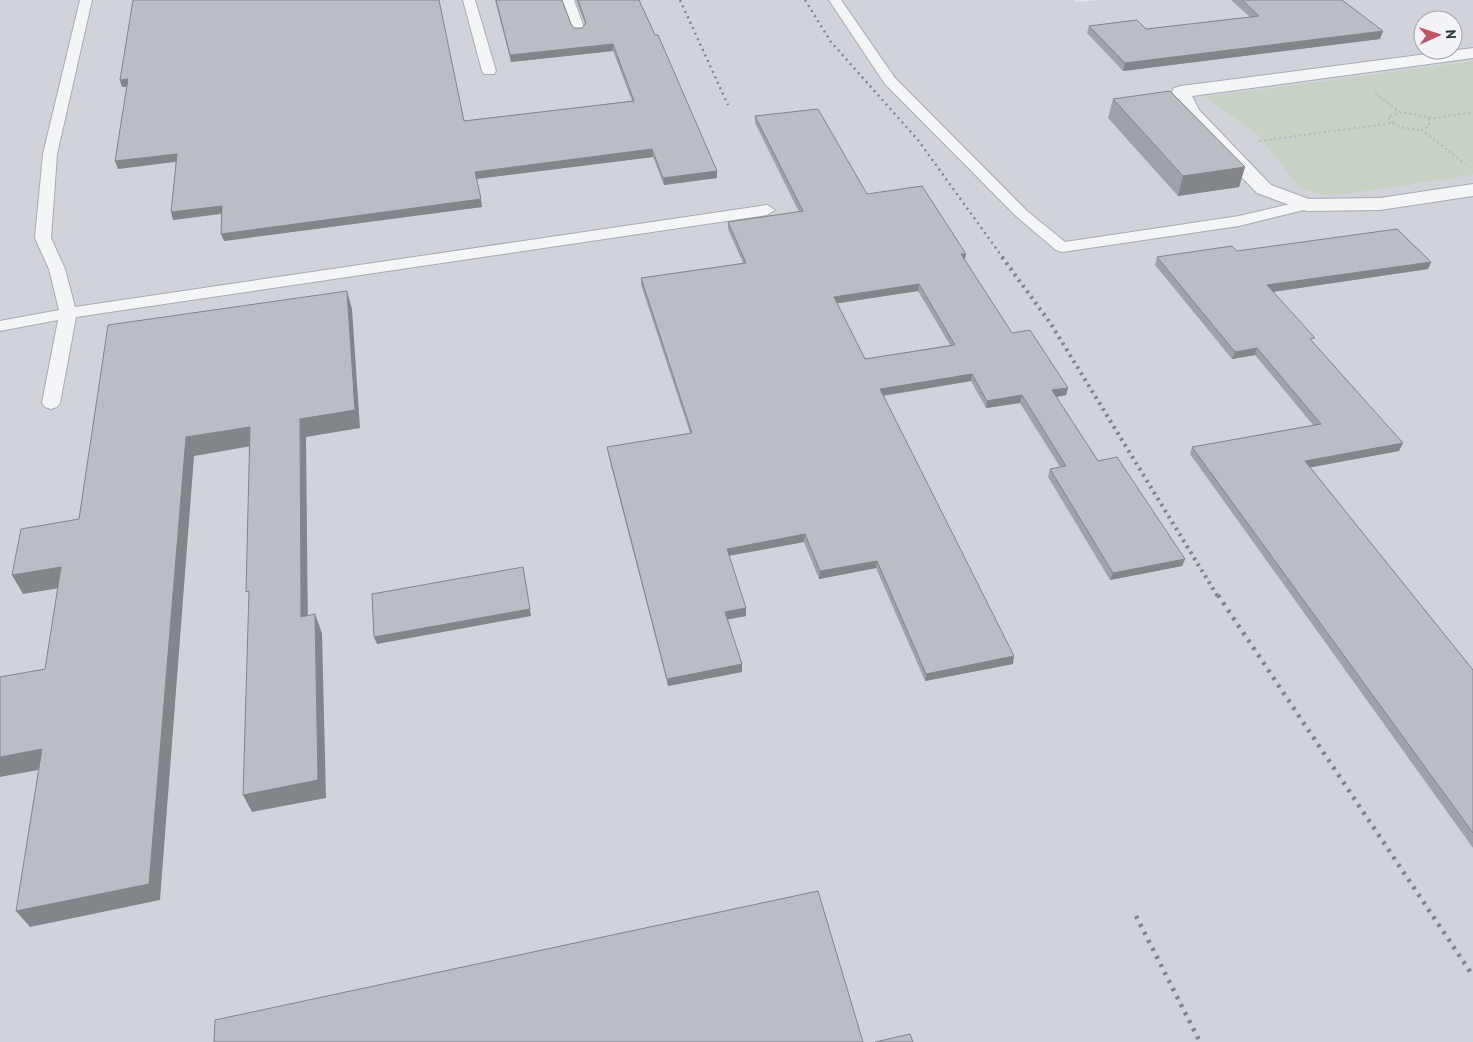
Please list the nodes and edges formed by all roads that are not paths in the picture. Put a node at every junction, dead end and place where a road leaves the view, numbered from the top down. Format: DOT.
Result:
graph roads {
  1 [pos="86,0"];
  2 [pos="470,0"];
  3 [pos="568,0"];
  4 [pos="835,0"];
  5 [pos="580,30"];
  6 [pos="1473,53"];
  7 [pos="489,72"];
  8 [pos="1473,190"];
  9 [pos="1307,205"];
  10 [pos="766,210"];
  11 [pos="68,314"];
  12 [pos="0,326"];
  13 [pos="51,403"];
  1 -- 11 [label="lane"];
  2 -- 7 [label="lane"];
  3 -- 5 [label="lane"];
  4 -- 9 [label="lane"];
  6 -- 9 [label="street"];
  8 -- 9 [label="street"];
  10 -- 11 [label="lane"];
  11 -- 12 [label="lane"];
  11 -- 13 [label="lane"];
}
